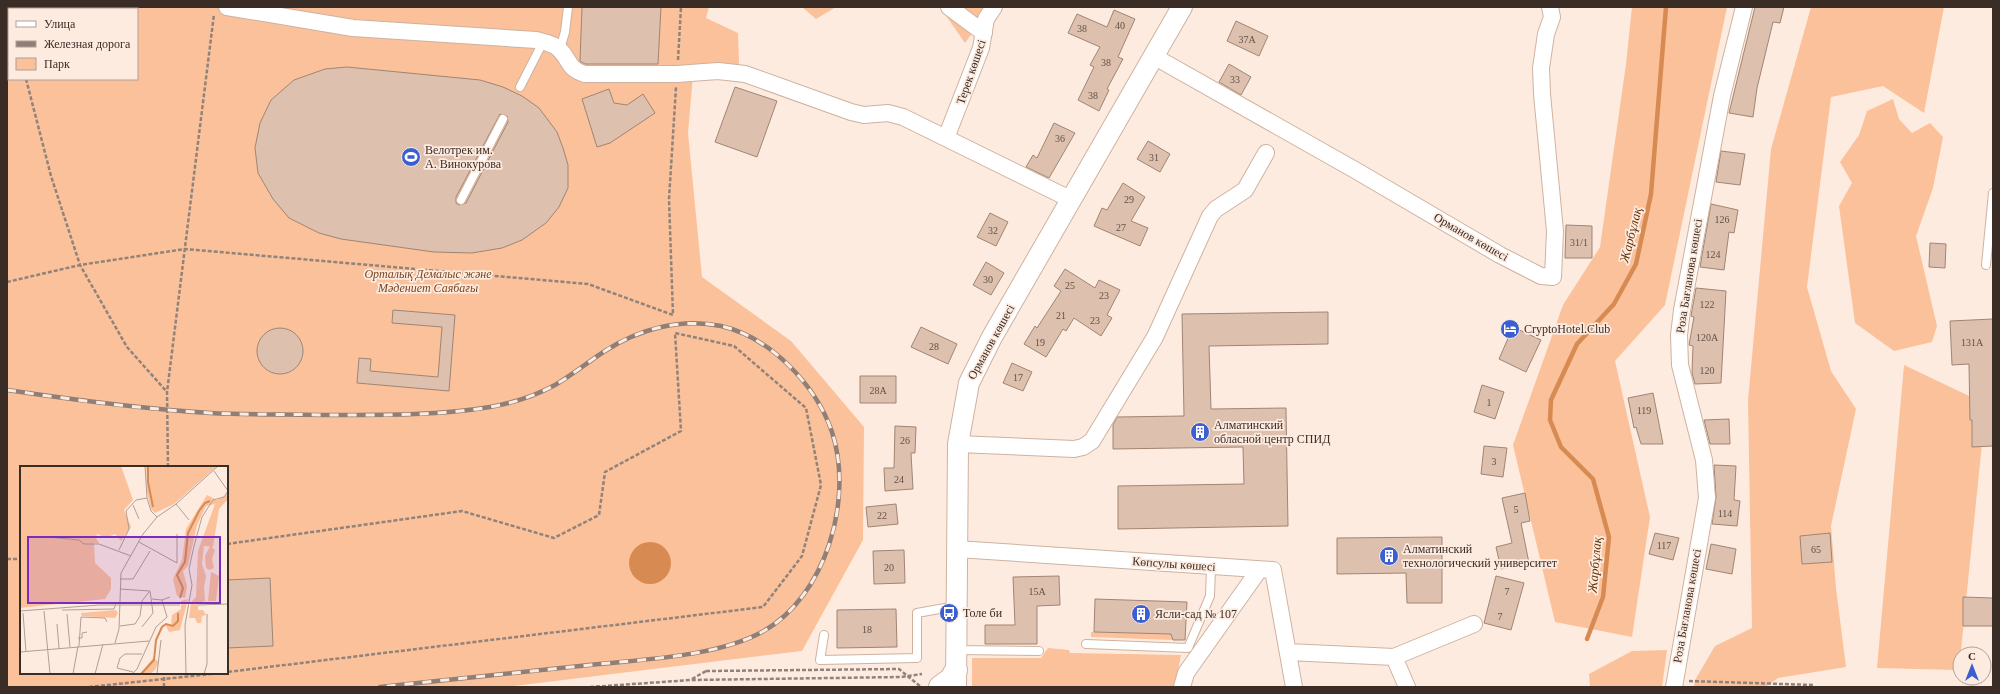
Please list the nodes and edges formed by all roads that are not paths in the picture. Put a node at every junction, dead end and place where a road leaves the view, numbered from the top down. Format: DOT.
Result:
graph roads {
  1 [pos="227,7"];
  2 [pos="568,7"];
  3 [pos="949,7"];
  4 [pos="994,7"];
  5 [pos="1182,7"];
  6 [pos="1550,7"];
  7 [pos="1744,7"];
  8 [pos="984,33"];
  9 [pos="543,42"];
  10 [pos="560,49"];
  11 [pos="1155,57"];
  12 [pos="520,88"];
  13 [pos="503,119"];
  14 [pos="946,138"];
  15 [pos="1266,153"];
  16 [pos="1993,192"];
  17 [pos="461,200"];
  18 [pos="1072,200"];
  19 [pos="1986,265"];
  20 [pos="958,444"];
  21 [pos="957,549"];
  22 [pos="1211,566"];
  23 [pos="1259,570"];
  24 [pos="957,605"];
  25 [pos="1474,624"];
  26 [pos="824,635"];
  27 [pos="1086,644"];
  28 [pos="1039,651"];
  29 [pos="1288,652"];
  30 [pos="1394,658"];
  31 [pos="956,669"];
  32 [pos="1674,684"];
  33 [pos="940,687"];
  34 [pos="1182,687"];
  35 [pos="1294,687"];
  36 [pos="1407,687"];
  1 -- 9 [label="street"];
  2 -- 10 [label="lane"];
  3 -- 8 [label="street"];
  4 -- 8 [label="street, Терек көшесі"];
  5 -- 11 [label="street, Орманов көшесі"];
  6 -- 11 [label="street, Орманов көшесі"];
  7 -- 32 [label="street, Роза Бағланова көшесі"];
  8 -- 14 [label="street, Терек көшесі"];
  9 -- 10 [label="street"];
  9 -- 12 [label="lane"];
  10 -- 14 [label="street"];
  11 -- 18 [label="street, Орманов көшесі"];
  13 -- 17 [label="lane"];
  14 -- 18 [label="street"];
  15 -- 20 [label="street"];
  16 -- 19 [label="lane"];
  18 -- 20 [label="street, Орманов көшесі"];
  20 -- 21 [label="street, Орманов көшесі"];
  21 -- 22 [label="street, Көпсулы көшесі"];
  21 -- 24 [label="street, Орманов көшесі"];
  22 -- 23 [label="street, Көпсулы көшесі"];
  22 -- 27 [label="lane"];
  23 -- 29 [label="street, Көпсулы көшесі"];
  23 -- 34 [label="street"];
  24 -- 26 [label="lane"];
  24 -- 31 [label="street, Орманов көшесі"];
  25 -- 30 [label="street"];
  28 -- 31 [label="lane"];
  29 -- 30 [label="street"];
  29 -- 35 [label="street, Көпсулы көшесі"];
  30 -- 36 [label="street"];
  31 -- 33 [label="main road"];
}
